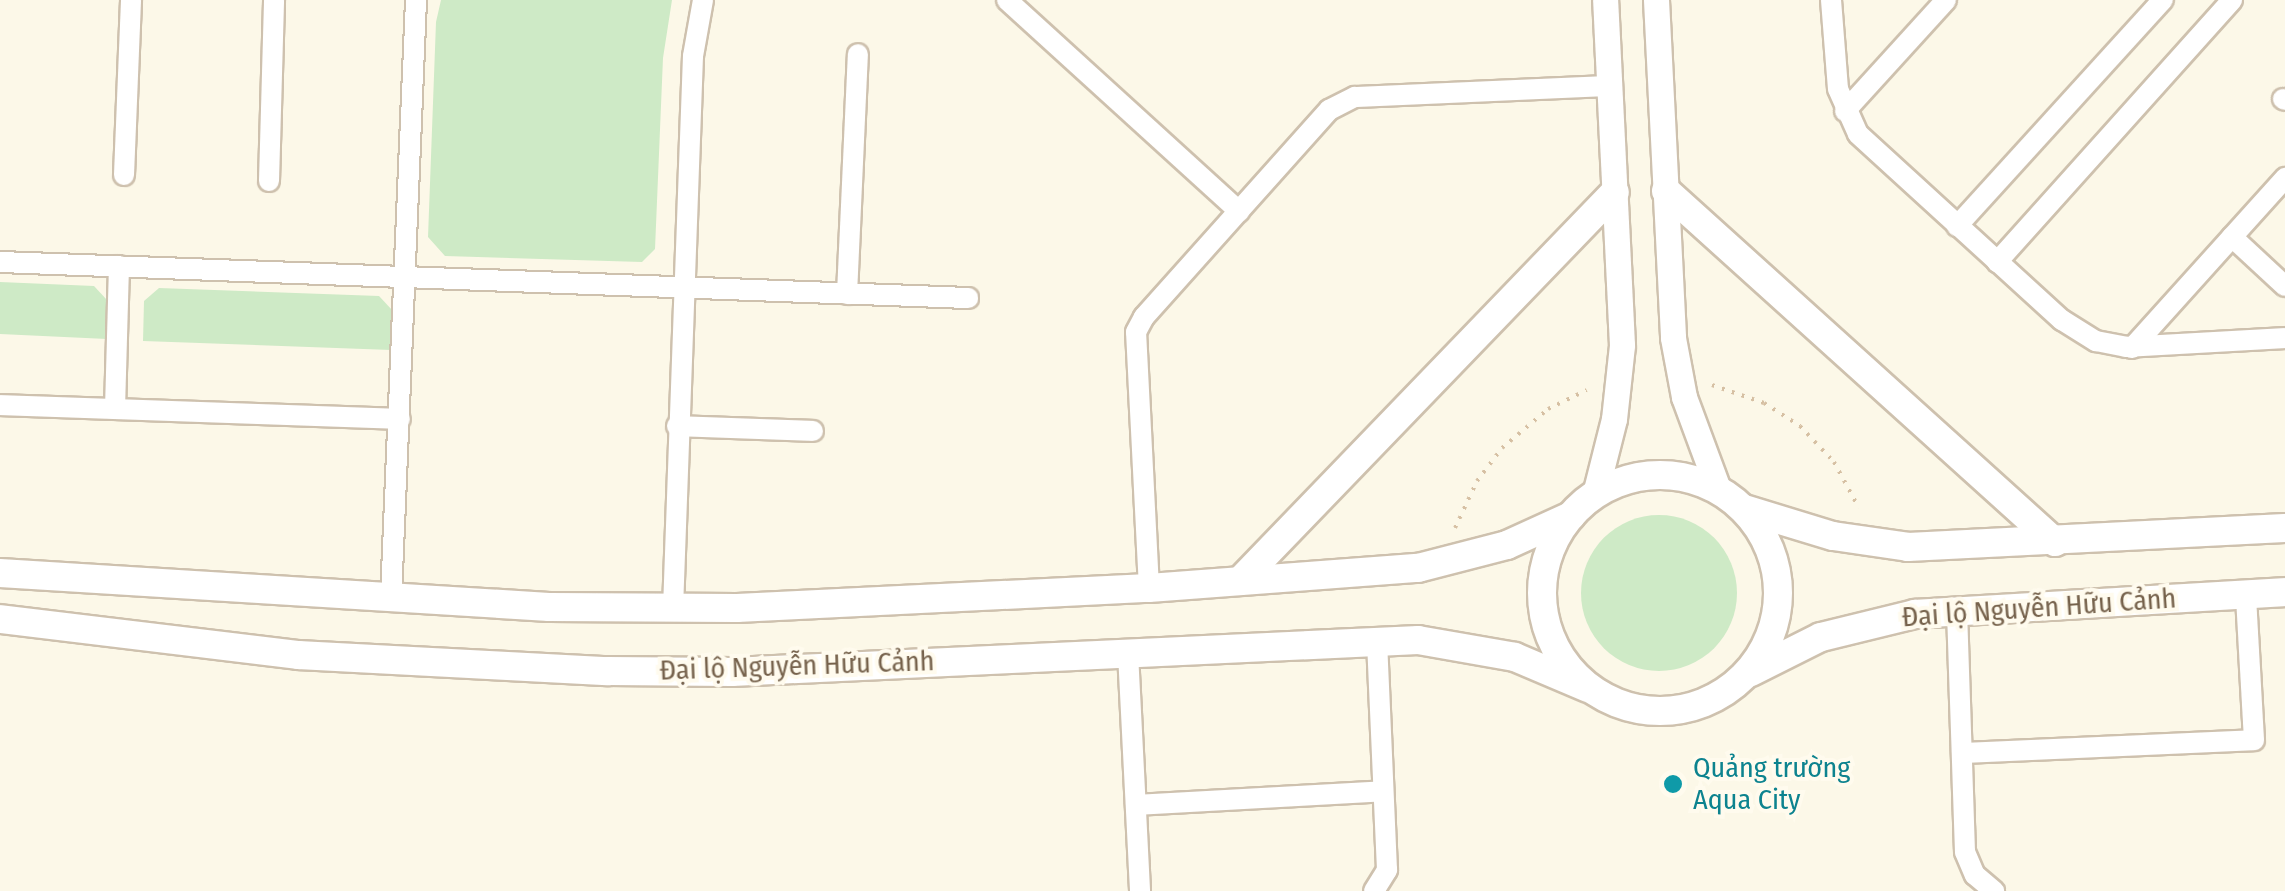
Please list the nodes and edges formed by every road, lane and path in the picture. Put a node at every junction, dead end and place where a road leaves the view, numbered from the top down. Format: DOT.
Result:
graph roads {
  1 [pos="131,0"];
  2 [pos="274,0"];
  3 [pos="416,0"];
  4 [pos="703,0"];
  5 [pos="1007,0"];
  6 [pos="1605,0"];
  7 [pos="1656,0"];
  8 [pos="1832,0"];
  9 [pos="1946,0"];
  10 [pos="2162,0"];
  11 [pos="2232,0"];
  12 [pos="858,54"];
  13 [pos="1609,86"];
  14 [pos="1845,110"];
  15 [pos="124,176"];
  16 [pos="2285,178"];
  17 [pos="269,180"];
  18 [pos="1666,191"];
  19 [pos="1615,192"];
  20 [pos="1239,210"];
  21 [pos="1957,226"];
  22 [pos="2232,237"];
  23 [pos="0,262"];
  24 [pos="1997,262"];
  25 [pos="120,266"];
  26 [pos="405,277"];
  27 [pos="2285,286"];
  28 [pos="684,288"];
  29 [pos="848,294"];
  30 [pos="968,298"];
  31 [pos="2285,338"];
  32 [pos="2132,348"];
  33 [pos="1712,385"];
  34 [pos="1587,390"];
  35 [pos="0,405"];
  36 [pos="115,409"];
  37 [pos="400,419"];
  38 [pos="678,426"];
  39 [pos="813,431"];
  40 [pos="1718,490"];
  41 [pos="1595,494"];
  42 [pos="1860,508"];
  43 [pos="1744,509"];
  44 [pos="1571,516"];
  45 [pos="1455,528"];
  46 [pos="2285,528"];
  47 [pos="2055,542"];
  48 [pos="1,573"];
  49 [pos="1240,582"];
  50 [pos="1150,588"];
  51 [pos="2285,592"];
  52 [pos="2246,596"];
  53 [pos="391,597"];
  54 [pos="673,609"];
  55 [pos="1957,611"];
  56 [pos="0,620"];
  57 [pos="1377,641"];
  58 [pos="1128,653"];
  59 [pos="1745,675"];
  60 [pos="1588,688"];
  61 [pos="1962,753"];
  62 [pos="1384,791"];
  63 [pos="1136,805"];
  64 [pos="1140,891"];
  65 [pos="1374,891"];
  66 [pos="1994,891"];
  1 -- 15 [label="street"];
  2 -- 17 [label="street"];
  3 -- 26 [label="street"];
  4 -- 28 [label="street"];
  5 -- 20 [label="street"];
  6 -- 13 [label="street"];
  7 -- 18 [label="street"];
  8 -- 14 [label="street"];
  9 -- 14 [label="street"];
  10 -- 21 [label="street"];
  11 -- 24 [label="street"];
  12 -- 29 [label="street"];
  13 -- 19 [label="street"];
  13 -- 20 [label="street"];
  14 -- 21 [label="street"];
  16 -- 22 [label="street"];
  18 -- 40 [label="street"];
  18 -- 47 [label="main road"];
  19 -- 41 [label="street"];
  19 -- 49 [label="main road"];
  20 -- 50 [label="street"];
  21 -- 24 [label="street"];
  22 -- 27 [label="street"];
  22 -- 32 [label="street"];
  23 -- 25 [label="street"];
  24 -- 32 [label="street"];
  25 -- 26 [label="street"];
  25 -- 36 [label="street"];
  26 -- 28 [label="street"];
  26 -- 37 [label="street"];
  28 -- 29 [label="street"];
  28 -- 38 [label="street"];
  29 -- 30 [label="street"];
  31 -- 32 [label="street"];
  33 -- 42 [label="path"];
  34 -- 45 [label="path"];
  35 -- 36 [label="street"];
  36 -- 37 [label="street"];
  37 -- 53 [label="street"];
  38 -- 39 [label="street"];
  38 -- 54 [label="street"];
  40 -- 41 [label="main road"];
  40 -- 43 [label="main road"];
  41 -- 44 [label="main road"];
  43 -- 47 [label="main road"];
  43 -- 59 [label="main road"];
  44 -- 49 [label="main road"];
  44 -- 60 [label="main road"];
  46 -- 47 [label="main road"];
  48 -- 53 [label="main road"];
  49 -- 50 [label="main road"];
  50 -- 54 [label="main road"];
  51 -- 52 [label="main road, Đại lộ Nguyễn Hữu Cảnh"];
  52 -- 55 [label="main road, Đại lộ Nguyễn Hữu Cảnh"];
  52 -- 61 [label="street"];
  53 -- 54 [label="main road"];
  55 -- 59 [label="main road, Đại lộ Nguyễn Hữu Cảnh"];
  55 -- 61 [label="street"];
  56 -- 58 [label="main road, Đại lộ Nguyễn Hữu Cảnh"];
  57 -- 58 [label="main road, Đại lộ Nguyễn Hữu Cảnh"];
  57 -- 60 [label="main road, Đại lộ Nguyễn Hữu Cảnh"];
  57 -- 62 [label="street"];
  58 -- 63 [label="street"];
  59 -- 60 [label="main road"];
  61 -- 66 [label="street"];
  62 -- 63 [label="street"];
  62 -- 65 [label="street"];
  63 -- 64 [label="street"];
}
